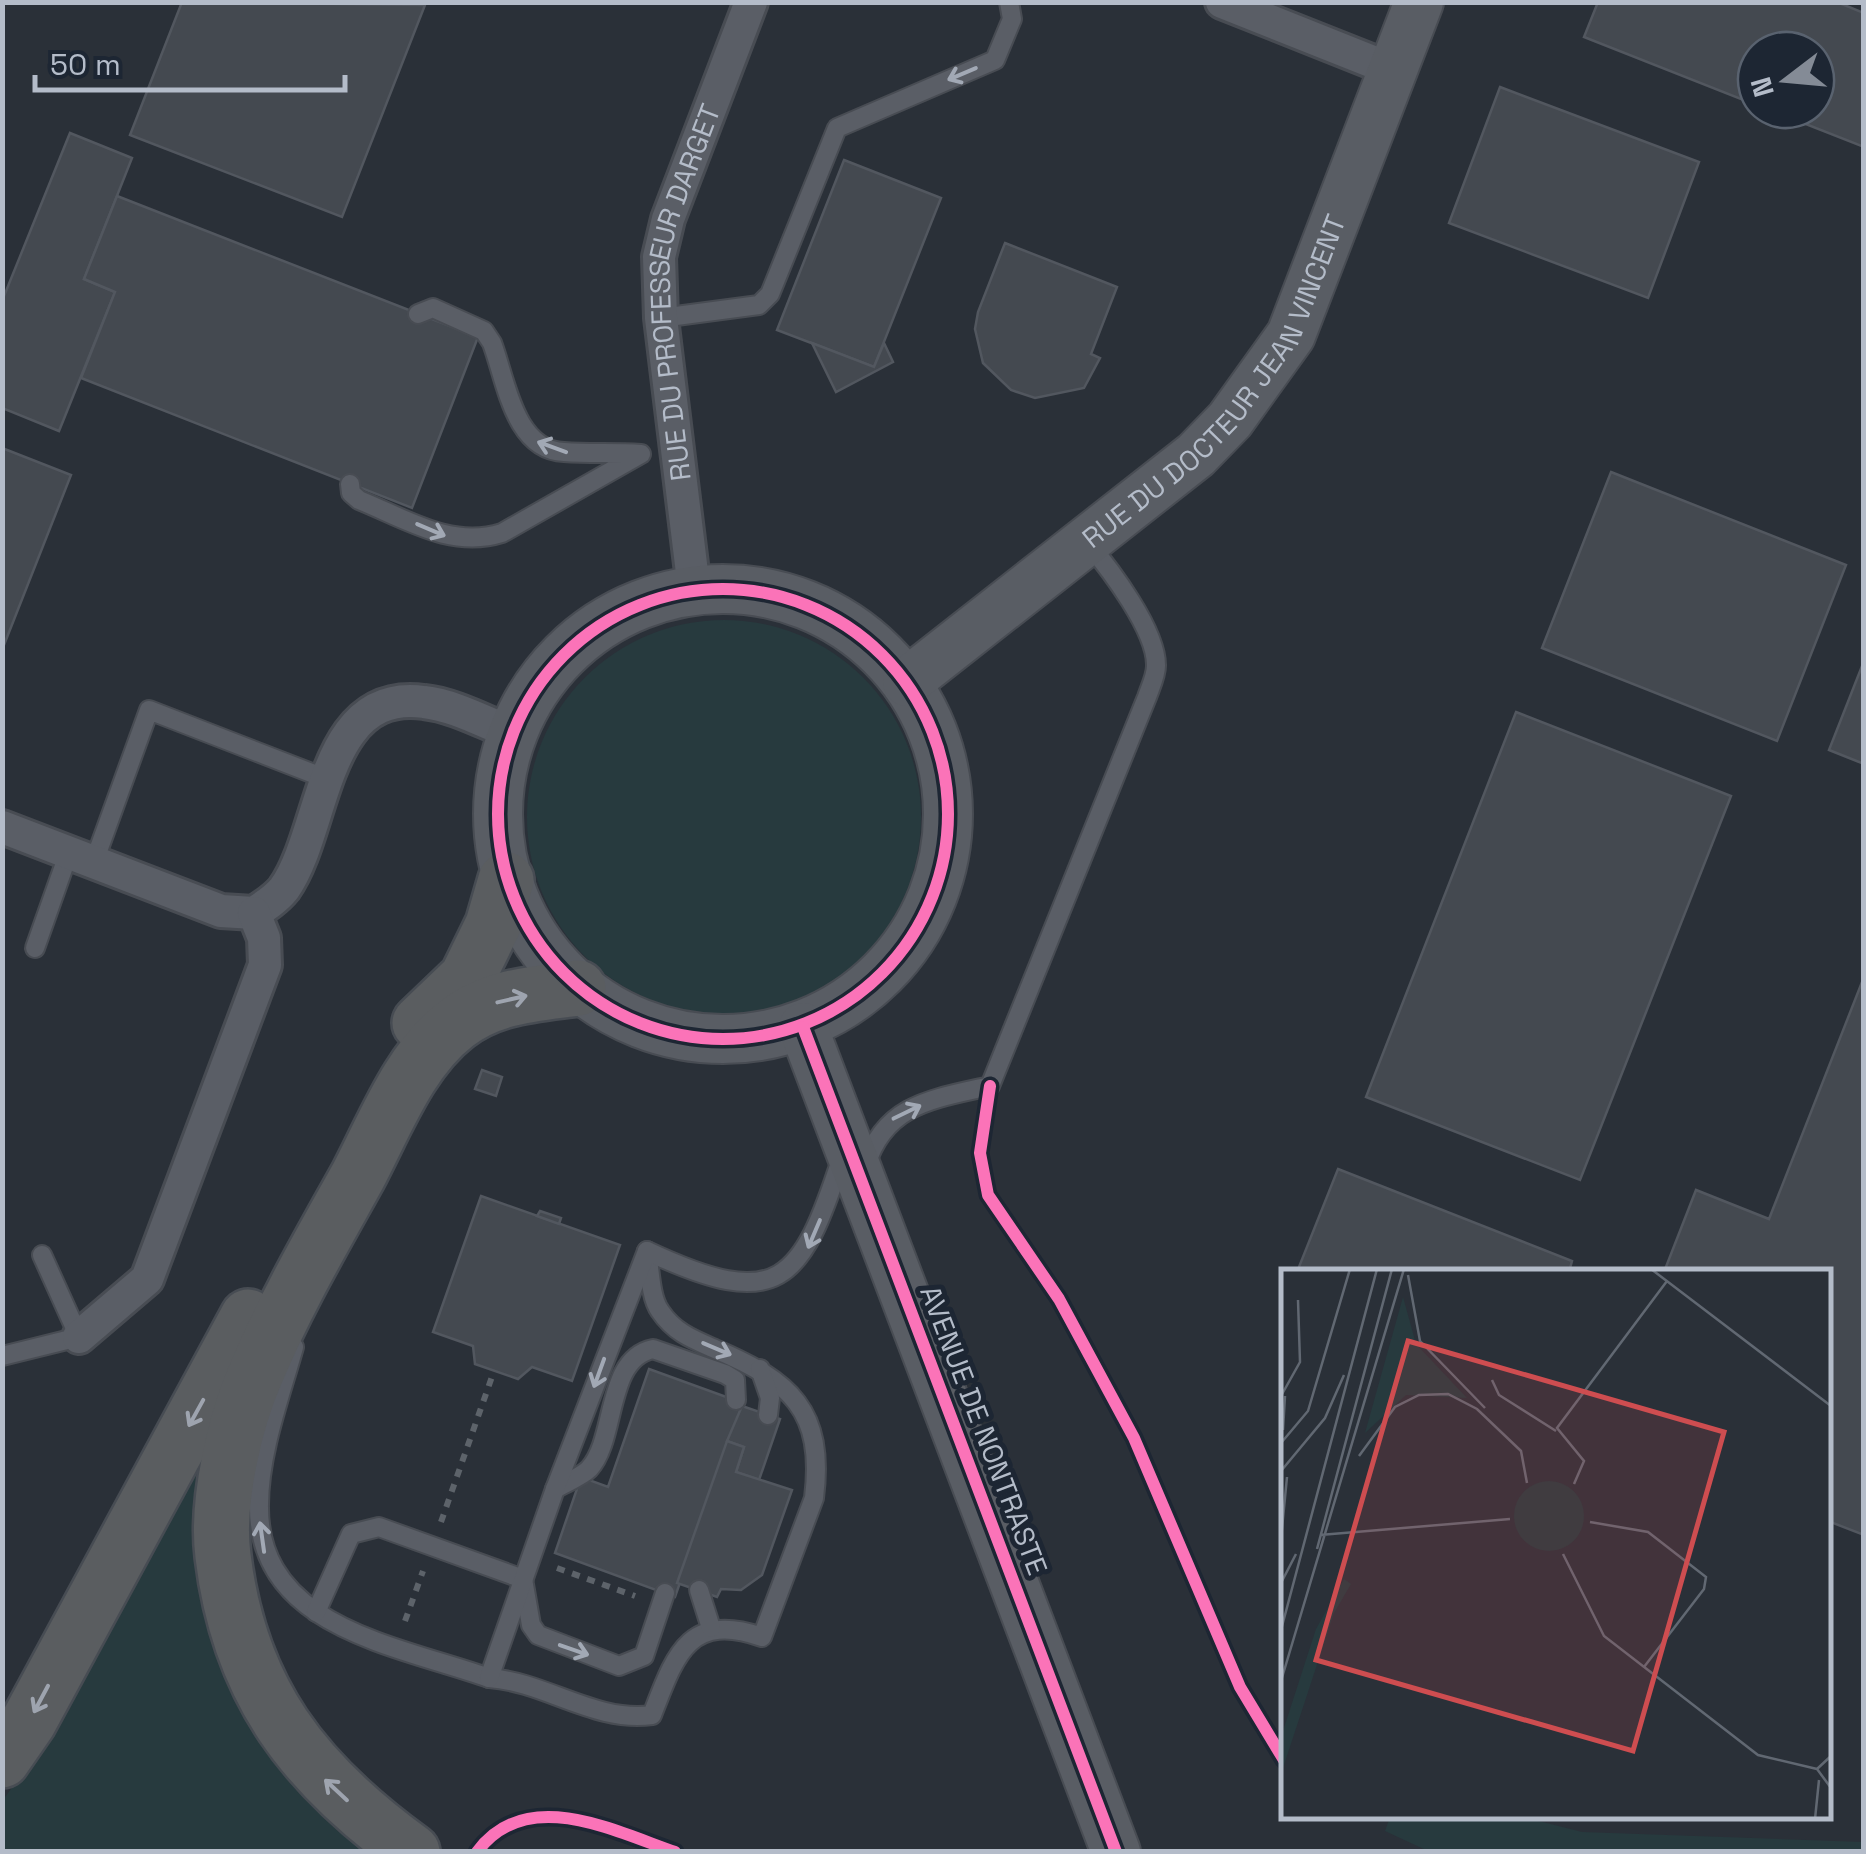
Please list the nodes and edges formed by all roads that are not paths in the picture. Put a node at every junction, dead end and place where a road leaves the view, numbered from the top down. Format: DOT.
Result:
graph roads {
  1 [pos="751,2"];
  2 [pos="1009,2"];
  3 [pos="1222,2"];
  4 [pos="1420,2"];
  5 [pos="1394,70"];
  6 [pos="418,314"];
  7 [pos="661,318"];
  8 [pos="677,449"];
  9 [pos="641,454"];
  10 [pos="350,484"];
  11 [pos="1087,541"];
  12 [pos="694,589"];
  13 [pos="907,682"];
  14 [pos="512,733"];
  15 [pos="327,779"];
  16 [pos="2,827"];
  17 [pos="82,857"];
  18 [pos="506,880"];
  19 [pos="254,913"];
  20 [pos="34,948"];
  21 [pos="578,988"];
  22 [pos="803,1027"];
  23 [pos="854,1161"];
  24 [pos="320,1245"];
  25 [pos="648,1252"];
  26 [pos="42,1255"];
  27 [pos="79,1336"];
  28 [pos="2,1356"];
  29 [pos="760,1368"];
  30 [pos="736,1400"];
  31 [pos="768,1415"];
  32 [pos="556,1490"];
  33 [pos="523,1580"];
  34 [pos="699,1590"];
  35 [pos="665,1593"];
  36 [pos="316,1612"];
  37 [pos="711,1628"];
  38 [pos="489,1678"];
  39 [pos="2,1760"];
  40 [pos="412,1852"];
  41 [pos="1116,1852"];
  1 -- 7 [label="street, RUE DU PROFESSEUR DARGET"];
  2 -- 7 [label="lane, one-way"];
  3 -- 5 [label="street"];
  4 -- 5 [label="street, RUE DU DOCTEUR JEAN VINCENT"];
  5 -- 11 [label="street, RUE DU DOCTEUR JEAN VINCENT"];
  9 -- 6 [label="lane, one-way"];
  7 -- 8 [label="street, RUE DU PROFESSEUR DARGET"];
  8 -- 9 [label="lane"];
  8 -- 12 [label="street, RUE DU PROFESSEUR DARGET"];
  10 -- 9 [label="lane, one-way"];
  11 -- 13 [label="street, RUE DU DOCTEUR JEAN VINCENT"];
  23 -- 11 [label="lane, one-way"];
  12 -- 13 [label="street"];
  12 -- 14 [label="street"];
  13 -- 22 [label="street"];
  14 -- 15 [label="street"];
  14 -- 18 [label="street"];
  15 -- 17 [label="lane"];
  15 -- 19 [label="street"];
  16 -- 17 [label="street"];
  17 -- 19 [label="street"];
  17 -- 20 [label="lane"];
  18 -- 21 [label="street"];
  18 -- 39 [label="highway, one-way"];
  19 -- 27 [label="street"];
  21 -- 22 [label="street"];
  24 -- 21 [label="highway, one-way"];
  22 -- 23 [label="street, AVENUE DE NONTRASTE"];
  23 -- 25 [label="lane, one-way"];
  23 -- 41 [label="street, AVENUE DE NONTRASTE"];
  36 -- 24 [label="lane, one-way"];
  40 -- 24 [label="highway, one-way"];
  25 -- 29 [label="lane, one-way"];
  25 -- 32 [label="lane, one-way"];
  26 -- 27 [label="lane"];
  27 -- 28 [label="lane"];
  29 -- 31 [label="lane"];
  29 -- 37 [label="lane"];
  30 -- 32 [label="lane"];
  32 -- 33 [label="lane"];
  33 -- 35 [label="lane, one-way"];
  33 -- 36 [label="lane"];
  33 -- 38 [label="lane"];
  34 -- 37 [label="lane"];
  36 -- 38 [label="lane"];
  37 -- 38 [label="lane"];
}
